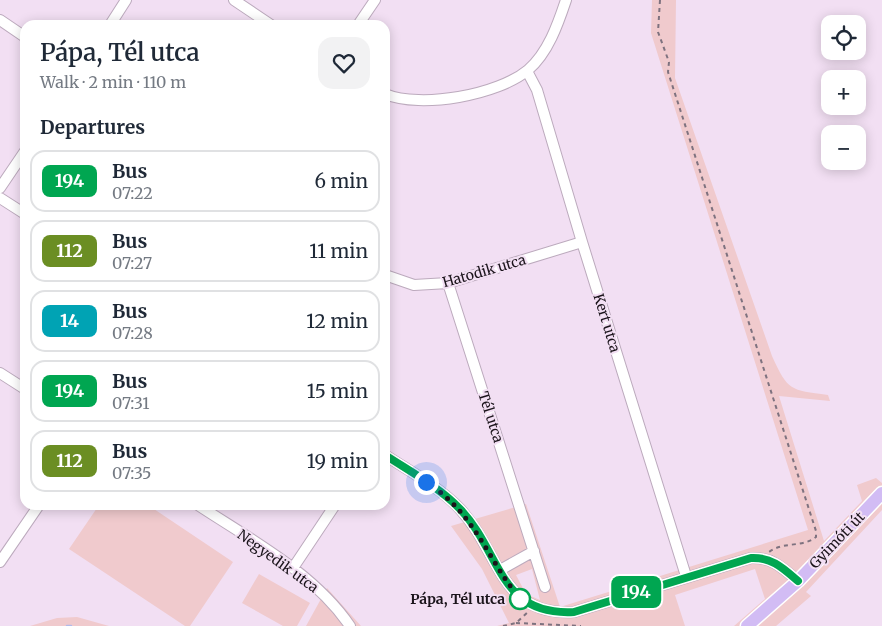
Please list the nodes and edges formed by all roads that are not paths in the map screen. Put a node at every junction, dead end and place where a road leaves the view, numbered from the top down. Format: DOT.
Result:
graph roads {
  1 [pos="126,0"];
  2 [pos="234,0"];
  3 [pos="375,0"];
  4 [pos="566,0"];
  5 [pos="0,20"];
  6 [pos="113,20"];
  7 [pos="264,20"];
  8 [pos="361,20"];
  9 [pos="20,34"];
  10 [pos="527,71"];
  11 [pos="390,95"];
  12 [pos="20,158"];
  13 [pos="0,188"];
  14 [pos="0,198"];
  15 [pos="20,211"];
  16 [pos="582,242"];
  17 [pos="390,277"];
  18 [pos="448,283"];
  19 [pos="0,372"];
  20 [pos="20,386"];
  21 [pos="390,458"];
  22 [pos="882,494"];
  23 [pos="36,510"];
  24 [pos="206,510"];
  25 [pos="332,510"];
  26 [pos="534,551"];
  27 [pos="0,562"];
  28 [pos="293,568"];
  29 [pos="500,570"];
  30 [pos="686,576"];
  31 [pos="798,581"];
  32 [pos="545,587"];
  33 [pos="350,626"];
  34 [pos="747,626"];
  1 -- 6 [label="street"];
  2 -- 7 [label="street"];
  3 -- 8 [label="street"];
  4 -- 10 [label="street"];
  5 -- 9 [label="street"];
  10 -- 11 [label="street"];
  10 -- 16 [label="street, Kert utca"];
  12 -- 13 [label="street"];
  14 -- 15 [label="street"];
  16 -- 18 [label="street, Hatodik utca"];
  16 -- 30 [label="street, Kert utca"];
  17 -- 18 [label="street, Hatodik utca"];
  18 -- 26 [label="street, Tél utca"];
  19 -- 20 [label="street"];
  21 -- 29 [label="street"];
  22 -- 31 [label="main road, Gyimóti út"];
  23 -- 27 [label="street"];
  24 -- 28 [label="street, Negyedik utca"];
  25 -- 28 [label="street"];
  26 -- 29 [label="street"];
  26 -- 32 [label="street, Tél utca"];
  28 -- 33 [label="street, Negyedik utca"];
  29 -- 30 [label="street"];
  30 -- 31 [label="street"];
  31 -- 34 [label="main road, Gyimóti út"];
}
